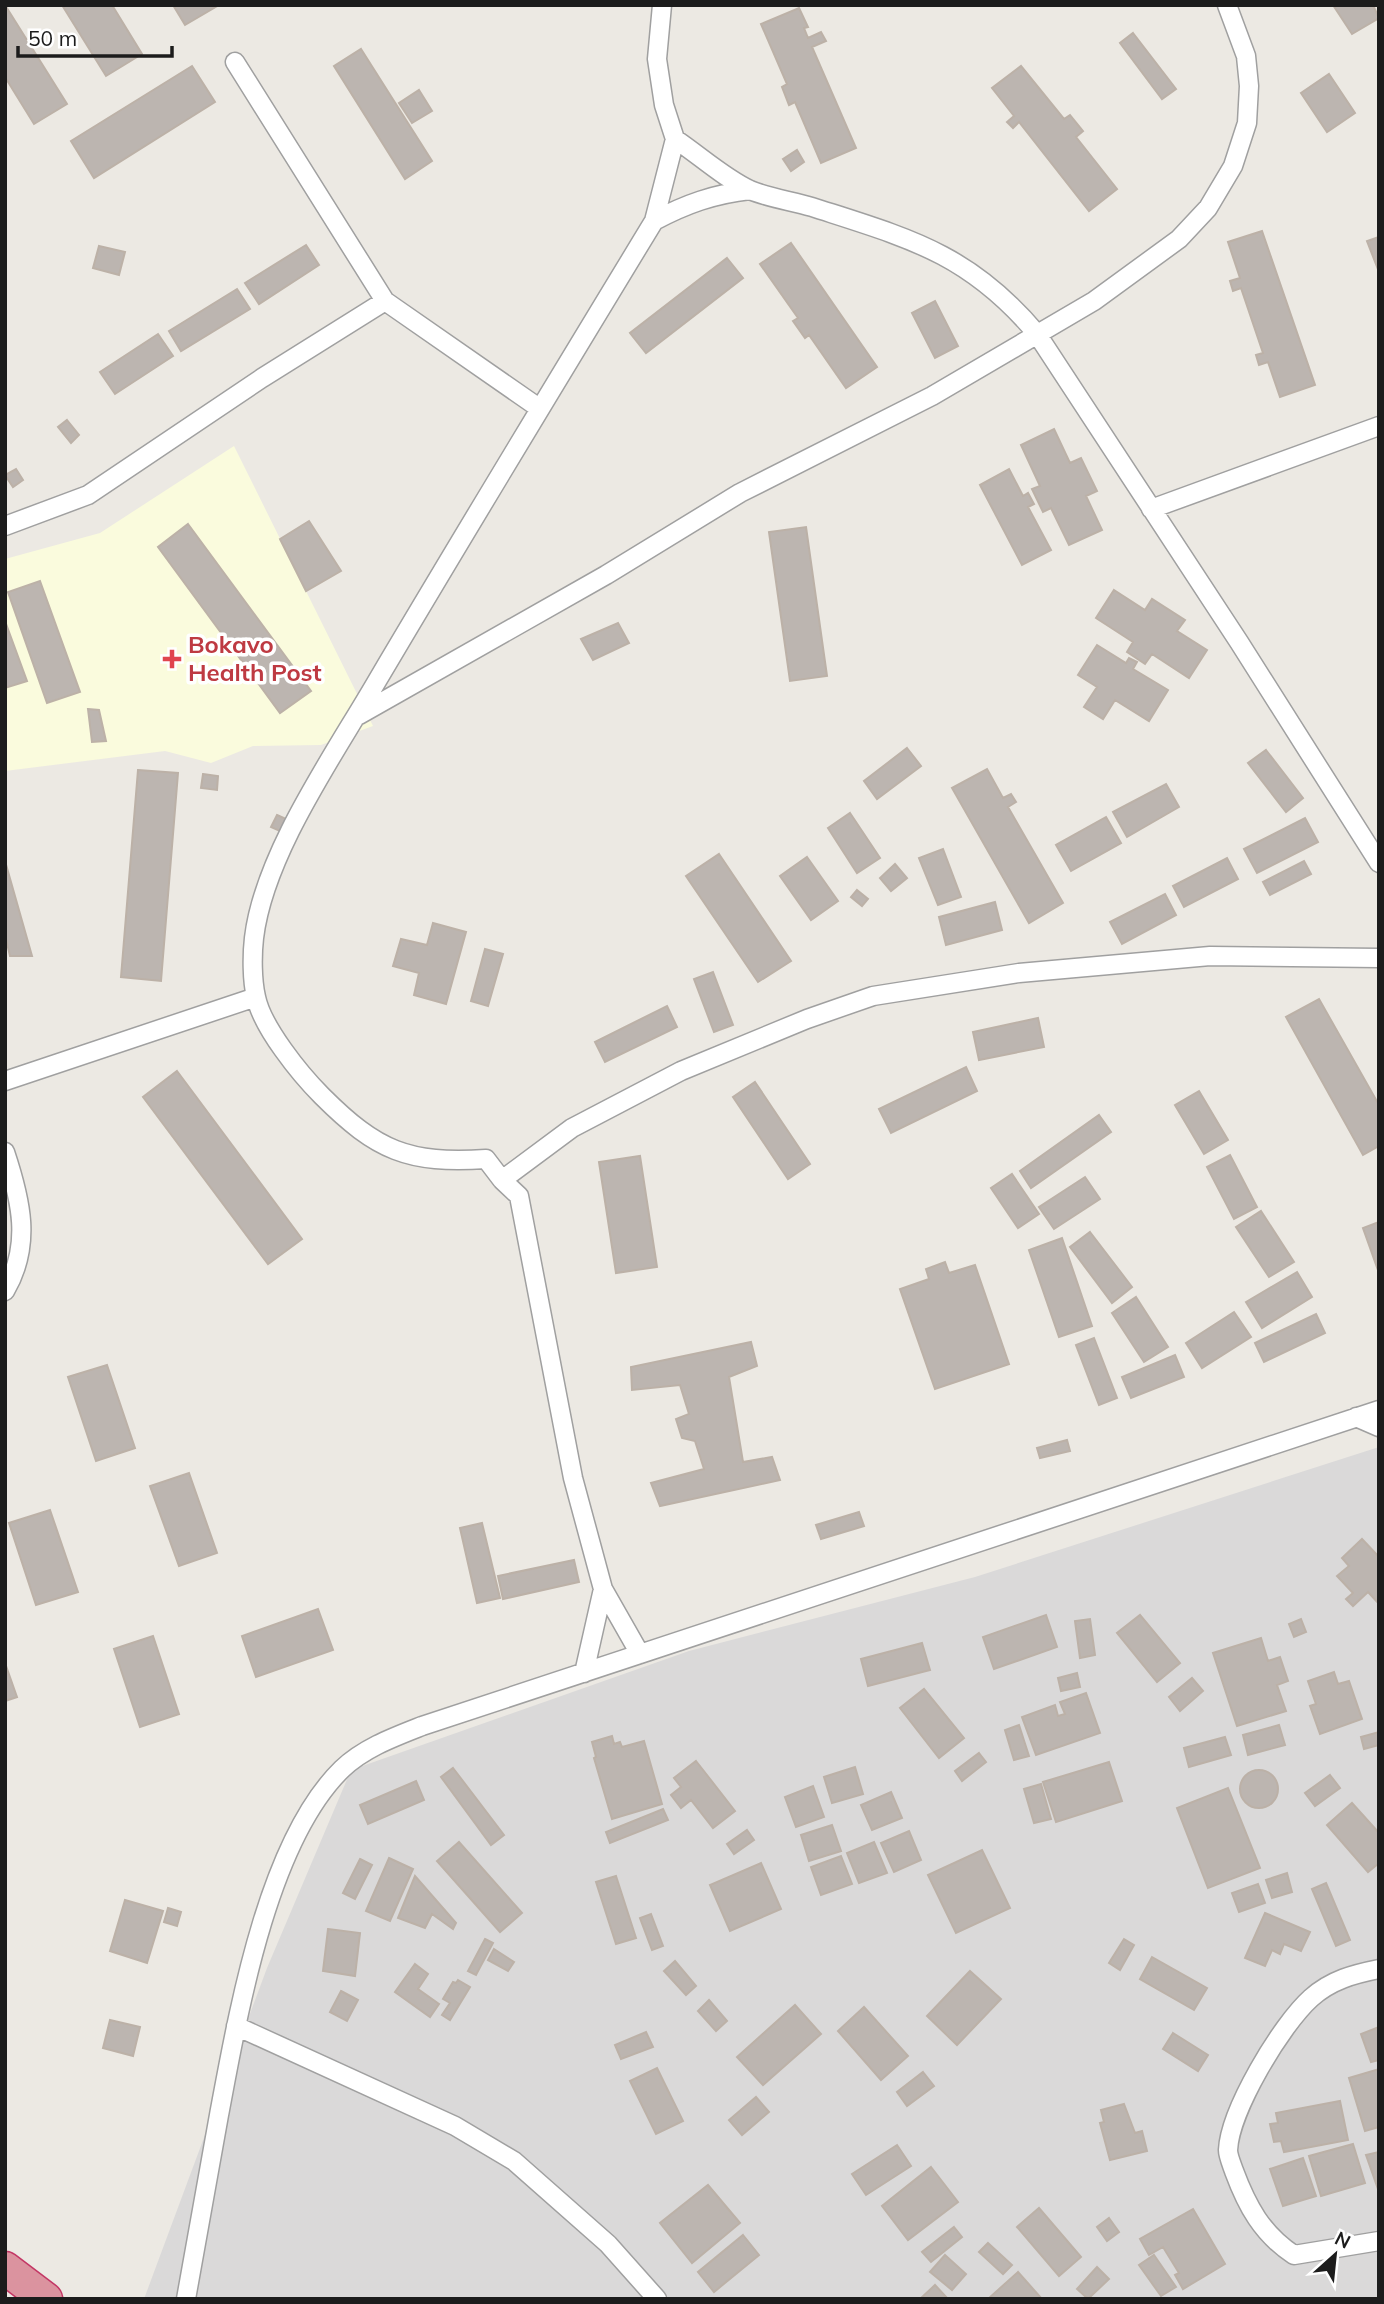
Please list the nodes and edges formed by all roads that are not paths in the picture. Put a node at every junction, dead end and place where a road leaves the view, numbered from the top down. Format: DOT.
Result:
graph roads {
  1 [pos="662,5"];
  2 [pos="1227,5"];
  3 [pos="235,62"];
  4 [pos="675,139"];
  5 [pos="750,190"];
  6 [pos="654,221"];
  7 [pos="384,302"];
  8 [pos="1037,334"];
  9 [pos="539,408"];
  10 [pos="1379,426"];
  11 [pos="1151,509"];
  12 [pos="5,526"];
  13 [pos="357,716"];
  14 [pos="1379,863"];
  15 [pos="1379,958"];
  16 [pos="256,997"];
  17 [pos="5,1081"];
  18 [pos="5,1152"];
  19 [pos="502,1180"];
  20 [pos="5,1291"];
  21 [pos="1379,1410"];
  22 [pos="1356,1417"];
  23 [pos="1379,1427"];
  24 [pos="603,1590"];
  25 [pos="640,1654"];
  26 [pos="584,1673"];
  27 [pos="1379,1969"];
  28 [pos="236,2026"];
  29 [pos="1379,2241"];
  30 [pos="5,2268"];
  31 [pos="46,2299"];
  32 [pos="186,2299"];
  33 [pos="657,2299"];
  1 -- 4 [label="street"];
  2 -- 8 [label="street"];
  3 -- 7 [label="street"];
  4 -- 5 [label="street"];
  4 -- 6 [label="street"];
  5 -- 6 [label="street"];
  5 -- 8 [label="street"];
  6 -- 9 [label="street"];
  7 -- 9 [label="street"];
  7 -- 12 [label="street"];
  8 -- 11 [label="street"];
  8 -- 13 [label="street"];
  9 -- 13 [label="street"];
  10 -- 11 [label="street"];
  11 -- 14 [label="street"];
  13 -- 16 [label="street"];
  15 -- 19 [label="street"];
  16 -- 17 [label="street"];
  16 -- 19 [label="street"];
  18 -- 20 [label="street"];
  19 -- 24 [label="street"];
  21 -- 22 [label="street"];
  22 -- 23 [label="street"];
  22 -- 25 [label="street"];
  24 -- 25 [label="street"];
  24 -- 26 [label="street"];
  25 -- 26 [label="street"];
  26 -- 28 [label="street"];
  27 -- 29 [label="street"];
  28 -- 32 [label="street"];
  28 -- 33 [label="street"];
  30 -- 31 [label="highway"];
}
